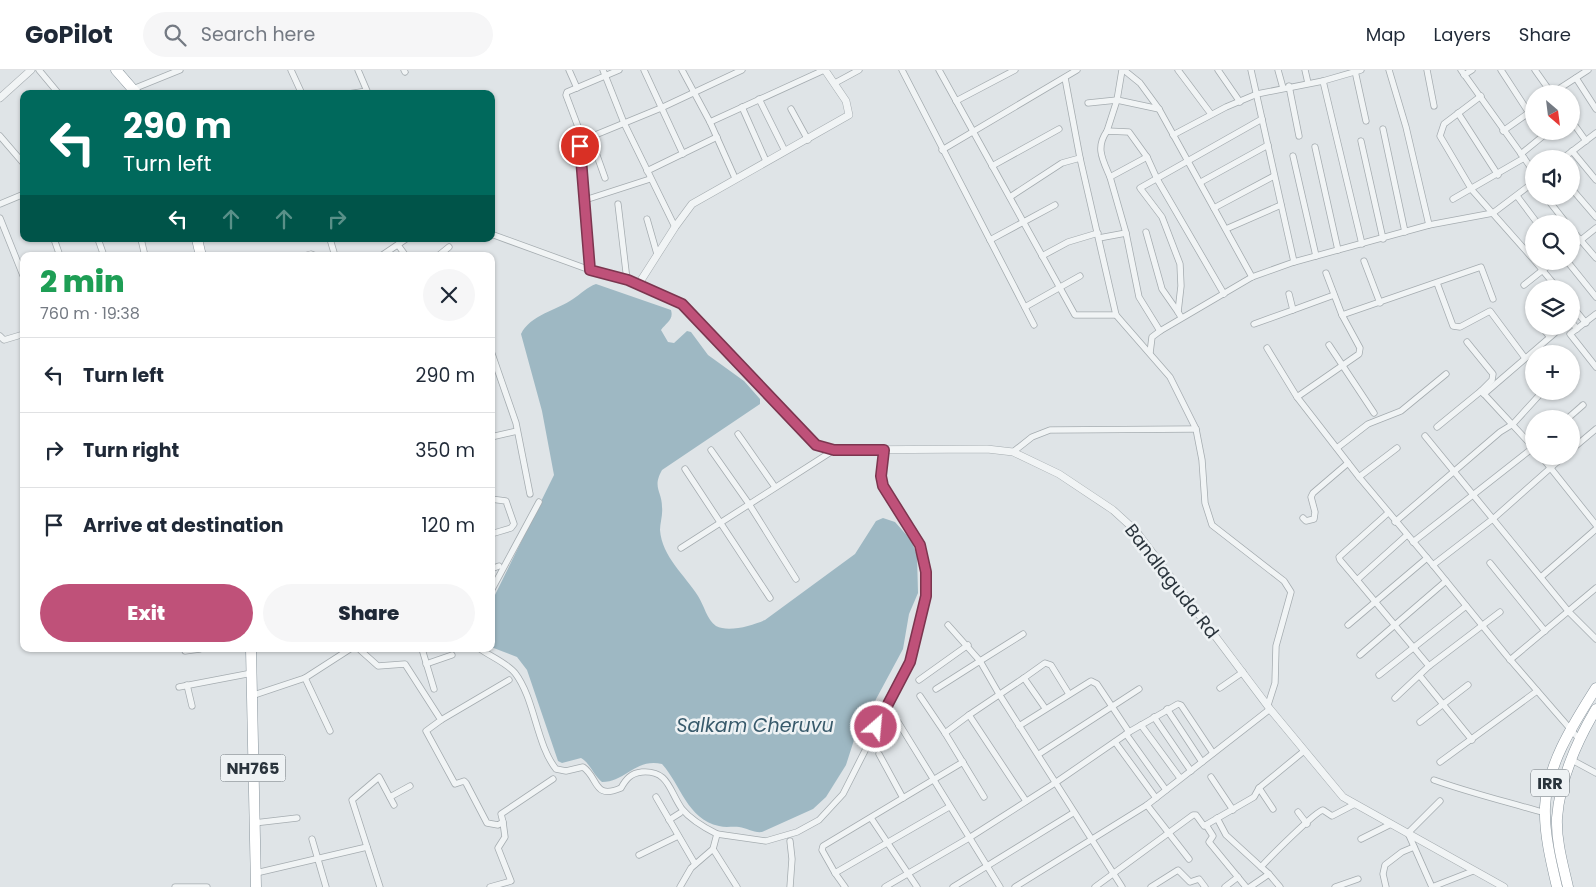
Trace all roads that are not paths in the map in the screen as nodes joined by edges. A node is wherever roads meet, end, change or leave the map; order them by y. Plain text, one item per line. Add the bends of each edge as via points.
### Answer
1 (31, 70) edge
2 (39, 70) edge
3 (116, 70) edge
4 (291, 70) edge
5 (358, 70) edge
6 (569, 70) edge
7 (619, 70) edge
8 (644, 70) edge
9 (682, 70) edge
10 (742, 70) edge
11 (825, 70) edge
12 (859, 70) edge
13 (902, 70) edge
14 (940, 70) edge
15 (1015, 70) edge
16 (1077, 70) edge
17 (1123, 70) edge
18 (1178, 70) edge
19 (1218, 70) edge
20 (1252, 70) edge
21 (1278, 70) edge
22 (1305, 70) edge
23 (1390, 70) edge
24 (1427, 70) edge
25 (1472, 70) edge
26 (1501, 70) edge
27 (1536, 70) edge
28 (1588, 70) edge
29 (176, 71) edge
30 (1358, 71) edge
31 (604, 73) edge
32 (1335, 73) edge
33 (1463, 73) edge
34 (1065, 78) junction
35 (1576, 78) junction
36 (1323, 81) junction
37 (835, 83) junction
38 (1308, 83) junction
39 (1546, 85) edge
40 (1566, 85) edge
41 (1286, 87) junction
42 (577, 88) junction
43 (56, 90) edge
44 (134, 90) edge
45 (137, 90) edge
46 (300, 90) edge
47 (367, 90) edge
48 (692, 91) junction
49 (1258, 94) junction
50 (1481, 96) junction
51 (0, 98) edge
52 (759, 99) junction
53 (1117, 100) junction
54 (956, 101) junction
55 (1240, 102) junction
56 (1525, 102) edge
57 (1088, 103) dead end
58 (1434, 106) dead end
59 (742, 107) junction
60 (661, 108) junction
61 (791, 109) dead end
62 (1159, 109) junction
63 (1596, 109) edge
64 (1458, 113) junction
65 (1211, 114) junction
66 (1525, 116) edge
67 (1262, 119) junction
68 (1366, 121) dead end
69 (624, 122) junction
70 (710, 122) junction
71 (1059, 129) dead end
72 (1383, 129) dead end
73 (1106, 131) junction
74 (1503, 131) junction
75 (973, 132) junction
76 (1580, 133) edge
77 (1173, 135) junction
78 (0, 136) edge
79 (590, 136) junction
80 (1300, 136) dead end
81 (1595, 136) edge
82 (717, 137) junction
83 (583, 140) junction
84 (808, 140) junction
85 (1539, 140) edge
86 (1361, 141) dead end
87 (1586, 141) junction
88 (1268, 145) junction
89 (1315, 148) dead end
90 (942, 150) junction
91 (1573, 150) edge
92 (785, 152) junction
93 (683, 154) junction
94 (1293, 156) dead end
95 (1522, 156) junction
96 (1147, 157) junction
97 (1080, 158) junction
98 (20, 159) edge
99 (1525, 160) edge
100 (766, 161) junction
101 (1189, 161) junction
102 (1580, 161) edge
103 (992, 166) junction
104 (647, 171) junction
105 (1498, 174) junction
106 (1274, 176) junction
107 (1110, 177) junction
108 (606, 178) dead end
109 (735, 178) junction
110 (650, 179) junction
111 (1157, 179) junction
112 (1596, 180) edge
113 (1201, 182) junction
114 (1525, 189) edge
115 (1472, 190) junction
116 (20, 196) edge
117 (1517, 196) junction
118 (1010, 197) junction
119 (1580, 198) edge
120 (1453, 199) dead end
121 (585, 200) junction
122 (0, 204) edge
123 (618, 204) dead end
124 (1055, 205) dead end
125 (1281, 205) junction
126 (1552, 205) edge
127 (1214, 208) junction
128 (1492, 213) junction
129 (1531, 215) edge
130 (1560, 215) edge
131 (1596, 216) edge
132 (0, 218) edge
133 (648, 219) dead end
134 (1023, 223) junction
135 (1429, 225) junction
136 (675, 227) junction
137 (1596, 228) edge
138 (1226, 229) junction
139 (1146, 232) dead end
140 (1405, 232) junction
141 (1126, 233) junction
142 (495, 235) edge
143 (1099, 235) junction
144 (1383, 239) junction
145 (990, 240) junction
146 (1580, 240) joint
147 (402, 242) edge
148 (1362, 244) junction
149 (449, 247) dead end
150 (1338, 250) junction
151 (1525, 250) edge
152 (387, 252) edge
153 (443, 252) edge
154 (657, 254) junction
155 (1042, 256) junction
156 (1316, 256) junction
157 (1596, 258) edge
158 (1364, 261) dead end
159 (1294, 262) junction
160 (20, 268) edge
161 (590, 270) junction
162 (1543, 270) joint
163 (1574, 270) edge
164 (1326, 273) dead end
165 (1080, 276) dead end
166 (1252, 276) junction
167 (628, 280) junction
168 (1551, 280) edge
169 (1437, 283) junction
170 (638, 284) junction
171 (1524, 285) dead end
172 (1059, 287) junction
173 (1224, 294) junction
174 (1288, 294) dead end
175 (1334, 295) junction
176 (1596, 297) edge
177 (1493, 299) dead end
178 (1380, 303) junction
179 (1025, 306) junction
180 (1293, 310) junction
181 (1116, 315) junction
182 (1179, 315) junction
183 (1342, 315) junction
184 (1580, 316) edge
185 (1595, 316) edge
186 (1586, 323) junction
187 (1254, 324) dead end
188 (1034, 325) dead end
189 (1580, 327) edge
190 (1160, 331) junction
191 (20, 335) edge
192 (1571, 335) edge
193 (0, 336) edge
194 (1549, 336) edge
195 (1466, 342) dead end
196 (1328, 345) dead end
197 (1539, 345) edge
198 (1267, 348) dead end
199 (1150, 353) junction
200 (1525, 358) joint
201 (495, 362) edge
202 (1342, 366) junction
203 (1596, 367) edge
204 (1446, 374) dead end
205 (1482, 392) junction
206 (1297, 396) junction
207 (1535, 400) edge
208 (1583, 405) dead end
209 (1577, 410) edge
210 (1374, 413) dead end
211 (1513, 424) junction
212 (1437, 427) dead end
213 (1196, 429) junction
214 (1596, 429) edge
215 (517, 431) junction
216 (738, 434) dead end
217 (495, 436) edge
218 (1425, 436) dead end
219 (1525, 437) edge
220 (1580, 442) edge
221 (1337, 448) junction
222 (1397, 448) dead end
223 (711, 450) dead end
224 (834, 450) junction
225 (884, 450) junction
226 (1012, 452) junction
227 (1525, 454) edge
228 (1348, 463) junction
229 (1553, 465) edge
230 (1551, 467) junction
231 (685, 469) dead end
232 (1454, 471) junction
233 (1359, 477) junction
234 (775, 488) junction
235 (530, 494) dead end
236 (1474, 494) junction
237 (495, 500) edge
238 (539, 502) dead end
239 (749, 504) junction
240 (1388, 513) junction
241 (1303, 518) dead end
242 (1494, 518) junction
243 (1395, 522) junction
244 (719, 523) junction
245 (1596, 525) edge
246 (1596, 529) edge
247 (495, 533) edge
248 (1406, 535) junction
249 (1413, 542) junction
250 (681, 548) dead end
251 (1427, 558) junction
252 (1490, 563) dead end
253 (1433, 565) junction
254 (499, 566) dead end
255 (495, 568) edge
256 (1541, 577) junction
257 (796, 579) dead end
258 (1357, 580) junction
259 (1446, 581) junction
260 (495, 584) edge
261 (1596, 588) edge
262 (770, 598) dead end
263 (1376, 601) junction
264 (1466, 606) junction
265 (1500, 612) dead end
266 (1569, 612) junction
267 (1396, 624) junction
268 (948, 625) dead end
269 (1348, 625) dead end
270 (1482, 626) junction
271 (1545, 631) junction
272 (1023, 634) dead end
273 (1596, 638) edge
274 (968, 645) junction
275 (1414, 647) junction
276 (251, 652) edge
277 (345, 652) edge
278 (362, 652) edge
279 (423, 652) edge
280 (484, 652) edge
281 (452, 655) dead end
282 (1360, 655) dead end
283 (1510, 660) junction
284 (980, 661) junction
285 (426, 664) junction
286 (1430, 666) junction
287 (1243, 672) junction
288 (252, 673) junction
289 (1379, 675) dead end
290 (1420, 676) junction
291 (304, 678) junction
292 (1024, 678) junction
293 (509, 680) dead end
294 (919, 680) dead end
295 (1468, 685) dead end
296 (187, 686) junction
297 (179, 687) dead end
298 (1220, 688) dead end
299 (1596, 688) edge
300 (434, 689) dead end
301 (936, 689) dead end
302 (1139, 689) dead end
303 (1537, 691) junction
304 (999, 694) junction
305 (1069, 694) junction
306 (251, 696) junction
307 (920, 696) dead end
308 (1395, 698) dead end
309 (1442, 705) junction
310 (192, 706) dead end
311 (1111, 706) junction
312 (1269, 707) junction
313 (1045, 708) junction
314 (1596, 708) edge
315 (1167, 709) junction
316 (969, 715) junction
317 (1154, 718) junction
318 (441, 720) junction
319 (898, 722) dead end
320 (1420, 722) dead end
321 (1141, 725) junction
322 (1019, 726) junction
323 (1571, 729) junction
324 (330, 731) dead end
325 (945, 732) junction
326 (1128, 733) junction
327 (1579, 739) junction
328 (1472, 740) junction
329 (1115, 742) junction
330 (1304, 751) junction
331 (1213, 753) junction
332 (879, 754) dead end
333 (1039, 754) junction
334 (1572, 760) junction
335 (963, 762) junction
336 (1202, 762) junction
337 (1440, 762) dead end
338 (1191, 770) junction
339 (1596, 773) edge
340 (1210, 777) dead end
341 (1180, 778) junction
342 (934, 779) junction
343 (553, 780) dead end
344 (1434, 780) dead end
345 (1056, 783) junction
346 (410, 786) dead end
347 (1259, 788) junction
348 (1166, 790) junction
349 (390, 797) junction
350 (656, 797) dead end
351 (984, 797) dead end
352 (903, 798) junction
353 (1156, 798) junction
354 (1026, 801) junction
355 (1440, 801) dead end
356 (1355, 804) junction
357 (394, 805) dead end
358 (1147, 805) junction
359 (949, 807) junction
360 (1273, 809) dead end
361 (1233, 810) junction
362 (1298, 812) dead end
363 (680, 813) dead end
364 (1074, 813) junction
365 (1545, 813) junction
366 (297, 818) dead end
367 (871, 818) junction
368 (1217, 818) junction
369 (669, 820) junction
370 (503, 822) junction
371 (254, 823) junction
372 (1307, 824) junction
373 (1391, 824) junction
374 (1206, 825) junction
375 (1408, 832) junction
376 (717, 834) junction
377 (1170, 834) junction
378 (678, 836) junction
379 (969, 838) junction
380 (312, 839) dead end
381 (1361, 839) dead end
382 (1091, 840) junction
383 (790, 841) dead end
384 (888, 843) junction
385 (368, 847) junction
386 (1414, 847) junction
387 (713, 849) junction
388 (639, 855) dead end
389 (318, 859) junction
390 (1189, 859) dead end
391 (695, 864) junction
392 (987, 865) junction
393 (1261, 867) junction
394 (1474, 871) junction
395 (256, 873) junction
396 (835, 873) junction
397 (907, 873) junction
398 (1115, 874) junction
399 (1269, 874) junction
400 (1238, 878) junction
401 (1358, 879) dead end
402 (1098, 886) edge
403 (175, 887) edge
404 (207, 887) edge
405 (256, 887) edge
406 (326, 887) edge
407 (380, 887) edge
408 (493, 887) edge
409 (680, 887) edge
410 (737, 887) edge
411 (790, 887) edge
412 (845, 887) edge
413 (885, 887) edge
414 (917, 887) edge
415 (953, 887) edge
416 (1000, 887) edge
417 (1015, 887) edge
418 (1122, 887) edge
419 (1151, 887) edge
420 (1205, 887) edge
421 (1225, 887) edge
422 (1246, 887) edge
423 (1250, 887) edge
424 (1280, 887) edge
425 (1336, 887) edge
426 (1386, 887) edge
427 (1432, 887) edge
428 (1504, 887) edge
429 (1557, 887) edge
430 (1568, 887) edge

1 - 51 street
2 - 43 street
3 - 44 highway
4 - 46 street
5 - 47 street
6 - 42 street
7 - 31 street
8 - 60 street
9 - 48 street
10 - 48 street
11 - 37 street
11 - 52 street
12 - 37 street
13 - 90 street
14 - 54 street
15 - 54 street
16 - 34 street
17 - 53 street
17 - 62 street via 1144,87
18 - 65 street
19 - 55 street
20 - 49 street
21 - 41 street
22 - 38 street
23 - 135 street
24 - 58 street
25 - 33 street
26 - 56 street
27 - 39 street
28 - 35 street
29 - 45 street
30 - 32 street
30 - 68 street
31 - 42 street
31 - 69 street
32 - 36 street
33 - 50 street
34 - 75 street
34 - 97 street
35 - 40 street
35 - 63 street
36 - 38 street
36 - 148 street
37 - 84 street via 849,114
38 - 41 street
41 - 49 street
41 - 80 street
42 - 83 street via 566,96
48 - 60 street
48 - 70 street
49 - 55 street
49 - 67 street
50 - 64 street
50 - 74 street
52 - 59 street
52 - 92 street
53 - 57 street
53 - 62 street
53 - 73 street
54 - 75 street
55 - 65 street
59 - 70 street
59 - 100 street
60 - 69 street
60 - 93 street
61 - 84 street
62 - 77 street
64 - 105 street
64 - 115 street via 1444,124 1440,136
65 - 77 street
66 - 74 street
67 - 88 street
67 - 101 street
69 - 79 street
69 - 104 street
70 - 82 street
71 - 103 street
72 - 140 street
73 - 96 street via 1132,134
73 - 107 street via 1100,155
74 - 95 street
75 - 90 street
75 - 103 street
76 - 87 street
77 - 101 street
78 - 98 street
79 - 83 street
79 - 108 street
81 - 87 street
82 - 93 street
82 - 109 street
83 - 121 street via 580,146
84 - 92 street
85 - 95 street
86 - 144 street
87 - 91 street
88 - 106 street
88 - 113 street
89 - 150 street
90 - 145 street
92 - 100 street
93 - 104 street
94 - 156 street
95 - 99 street
95 - 105 street
96 - 107 street
96 - 111 street
97 - 118 street via 1062,163
97 - 143 street
100 - 109 street
101 - 111 street
101 - 113 street
102 - 112 street
103 - 118 street
104 - 110 street
105 - 115 street
106 - 125 street
106 - 127 street
107 - 141 street
109 - 136 street via 692,204
110 - 121 street
110 - 136 street
111 - 173 street
111 - 182 street via 1140,188 1162,217 1180,264
113 - 127 street
114 - 117 street
115 - 120 street
115 - 128 street
116 - 122 street
117 - 128 street
117 - 129 street
118 - 134 street
119 - 131 street
121 - 161 street
123 - 167 street
124 - 134 street
125 - 138 street
125 - 159 street
126 - 130 street
127 - 138 street
128 - 135 street
128 - 151 street
132 - 160 street
133 - 154 street
134 - 145 street
134 - 155 street
135 - 140 street
136 - 154 street
137 - 146 street
138 - 166 street
139 - 182 street via 1162,289
140 - 144 street
141 - 143 street
141 - 190 street via 1139,297
142 - 161 street
143 - 155 street via 1068,242
143 - 181 street
144 - 148 street
145 - 179 street
146 - 157 street
147 - 152 street
148 - 150 street
149 - 153 street
150 - 156 street
154 - 170 street
155 - 172 street
156 - 159 street
158 - 178 street
159 - 166 street
161 - 167 street
162 - 168 street
162 - 171 street
163 - 176 street
164 - 175 street
165 - 172 street
166 - 173 street
167 - 170 street
169 - 177 street via 1481,267
169 - 178 street
169 - 200 street via 1454,326 1460,327 1490,311
170 - 224 street via 682,304 808,438 816,445
172 - 179 street
172 - 181 street via 1075,315
173 - 182 street
174 - 180 street
175 - 180 street
175 - 183 street
178 - 183 street
179 - 188 street
180 - 187 street
181 - 199 street
182 - 190 street
183 - 202 street via 1360,348 1359,354
184 - 186 street
185 - 186 street
186 - 189 street
190 - 199 street via 1152,337
191 - 193 street via 4,340
192 - 203 street
194 - 197 street
195 - 205 street via 1492,374 1492,380
196 - 202 street
198 - 206 street
199 - 213 street via 1170,377
200 - 205 street
201 - 215 street
202 - 206 street
202 - 210 street
204 - 221 street via 1401,411 1368,424
205 - 211 street
205 - 212 street
206 - 221 street
207 - 211 street
208 - 209 street
211 - 219 street
211 - 232 street
213 - 226 street via 1050,430 1032,437
213 - 312 street via 1202,460 1204,503 1212,525 1284,581 1291,592 1276,646 1275,683
214 - 220 street
215 - 217 street
215 - 235 street
216 - 234 street
218 - 232 street
221 - 228 street
222 - 233 street
223 - 239 street
224 - 225 street, Bandlaguda Rd
224 - 234 street
225 - 226 street, Bandlaguda Rd via 987,449
225 - 376 street via 883,486 920,545 926,572 924,603 910,662 843,794 819,820 797,832 766,842
226 - 287 street, Bandlaguda Rd via 1059,474 1113,510 1136,531
227 - 236 street
228 - 233 street
228 - 241 street via 1313,493 1314,519 1306,521
229 - 230 street
230 - 242 street
230 - 245 street
231 - 244 street
232 - 236 street
232 - 243 street
233 - 240 street
234 - 239 street
236 - 242 street
236 - 249 street
237 - 247 street via 506,501 514,524
238 - 260 street
239 - 244 street
239 - 257 street
240 - 243 street
240 - 258 street via 1339,557
242 - 253 street
242 - 256 street
243 - 248 street
244 - 250 street
244 - 262 street
246 - 256 street
248 - 249 street
248 - 258 street
249 - 251 street
251 - 253 street
251 - 263 street
252 - 271 street
253 - 259 street
254 - 255 street
256 - 266 street
258 - 263 street
259 - 264 street
259 - 267 street
261 - 266 street
263 - 267 street
263 - 269 street
264 - 270 street
264 - 275 street
265 - 270 street
266 - 271 street
266 - 273 street
267 - 275 street
267 - 282 street
268 - 274 street
270 - 283 street
270 - 286 street
271 - 283 street
272 - 284 street
274 - 284 street
274 - 294 street
275 - 286 street
275 - 289 street
276 - 288 highway, NH765
277 - 291 street
278 - 318 street via 378,666 405,664
279 - 285 street
280 - 376 street via 514,672 538,726 546,755 556,769 566,771 583,767 604,792 621,788 636,773 656,772 664,778 682,809
281 - 285 street
283 - 303 street
284 - 301 street
284 - 304 street
285 - 300 street
286 - 290 street
287 - 298 street
287 - 312 street, Bandlaguda Rd
288 - 296 street
288 - 306 highway, NH765
290 - 308 street
290 - 309 street
291 - 306 street
291 - 324 street
292 - 304 street
292 - 305 street via 1045,663 1049,664
292 - 313 street
293 - 318 street
295 - 309 street
296 - 297 street
296 - 310 street
299 - 323 highway, IRR
302 - 311 street
303 - 323 street
303 - 328 street
304 - 316 street
304 - 322 street
305 - 311 street via 1091,681 1097,684
305 - 313 street
306 - 371 highway, NH765
307 - 325 street
309 - 320 street
309 - 328 street
311 - 326 street
311 - 333 street
312 - 330 street, Bandlaguda Rd
312 - 331 street
313 - 322 street
314 - 327 highway, IRR
315 - 317 street
315 - 331 street via 1181,705
315 - 336 street
316 - 325 street
316 - 354 street
317 - 321 street
317 - 338 street
318 - 370 street via 426,731 455,784 466,783 487,823
319 - 342 street
321 - 326 street
321 - 341 street
322 - 333 street
323 - 327 street
323 - 365 highway, IRR via 1554,768
325 - 335 street
326 - 329 street
326 - 348 street
327 - 334 highway, IRR
328 - 337 street
329 - 345 street
329 - 353 street
330 - 347 street
330 - 356 street, Bandlaguda Rd via 1343,797
331 - 336 street
332 - 352 street
333 - 345 street
334 - 339 street
334 - 430 highway, IRR via 1557,817
335 - 342 street
335 - 351 street
336 - 338 street
338 - 341 street
340 - 361 street
341 - 348 street
342 - 352 street
342 - 359 street
343 - 370 street via 502,814
344 - 365 street
345 - 354 street
345 - 364 street
346 - 349 street
347 - 360 street
347 - 361 street via 1254,798
348 - 353 street
349 - 357 street
349 - 385 street via 378,776 352,799
350 - 369 street
352 - 367 street
353 - 358 street
354 - 379 street
355 - 375 street
356 - 372 street via 1332,816 1319,810
356 - 373 street, Bandlaguda Rd
358 - 377 street
358 - 382 street
359 - 379 street
359 - 384 street
361 - 368 street
362 - 372 street
363 - 369 street
364 - 382 street
364 - 392 street
365 - 429 highway, IRR
366 - 371 street
367 - 384 street
367 - 396 street via 822,847
368 - 374 street
368 - 393 street via 1226,835
369 - 378 street
370 - 408 street via 505,837 498,848 511,881
371 - 395 highway, NH765
372 - 393 street
373 - 375 street, Bandlaguda Rd
373 - 381 street
374 - 377 street via 1202,826 1194,814
374 - 400 street via 1213,836 1209,842
375 - 386 street
375 - 394 street, Bandlaguda Rd
376 - 387 street
377 - 390 street
377 - 398 street
378 - 388 street
378 - 391 street
379 - 392 street
379 - 397 street
380 - 389 street
382 - 398 street
382 - 417 street
383 - 411 street
384 - 396 street
384 - 397 street
385 - 389 street
385 - 407 street
386 - 426 street via 1385,865
386 - 427 street
387 - 391 street
387 - 410 street
389 - 395 street
389 - 406 street
391 - 409 street
392 - 415 street
392 - 416 street
393 - 399 street
394 - 427 street
394 - 428 street, Bandlaguda Rd
395 - 405 highway, NH765
396 - 412 street
397 - 413 street
397 - 414 street
398 - 402 street
398 - 418 street
399 - 423 street
399 - 424 street
400 - 421 street
400 - 422 street
401 - 425 street
403 - 404 street
419 - 420 street via 1178,870 1190,882 1199,879

